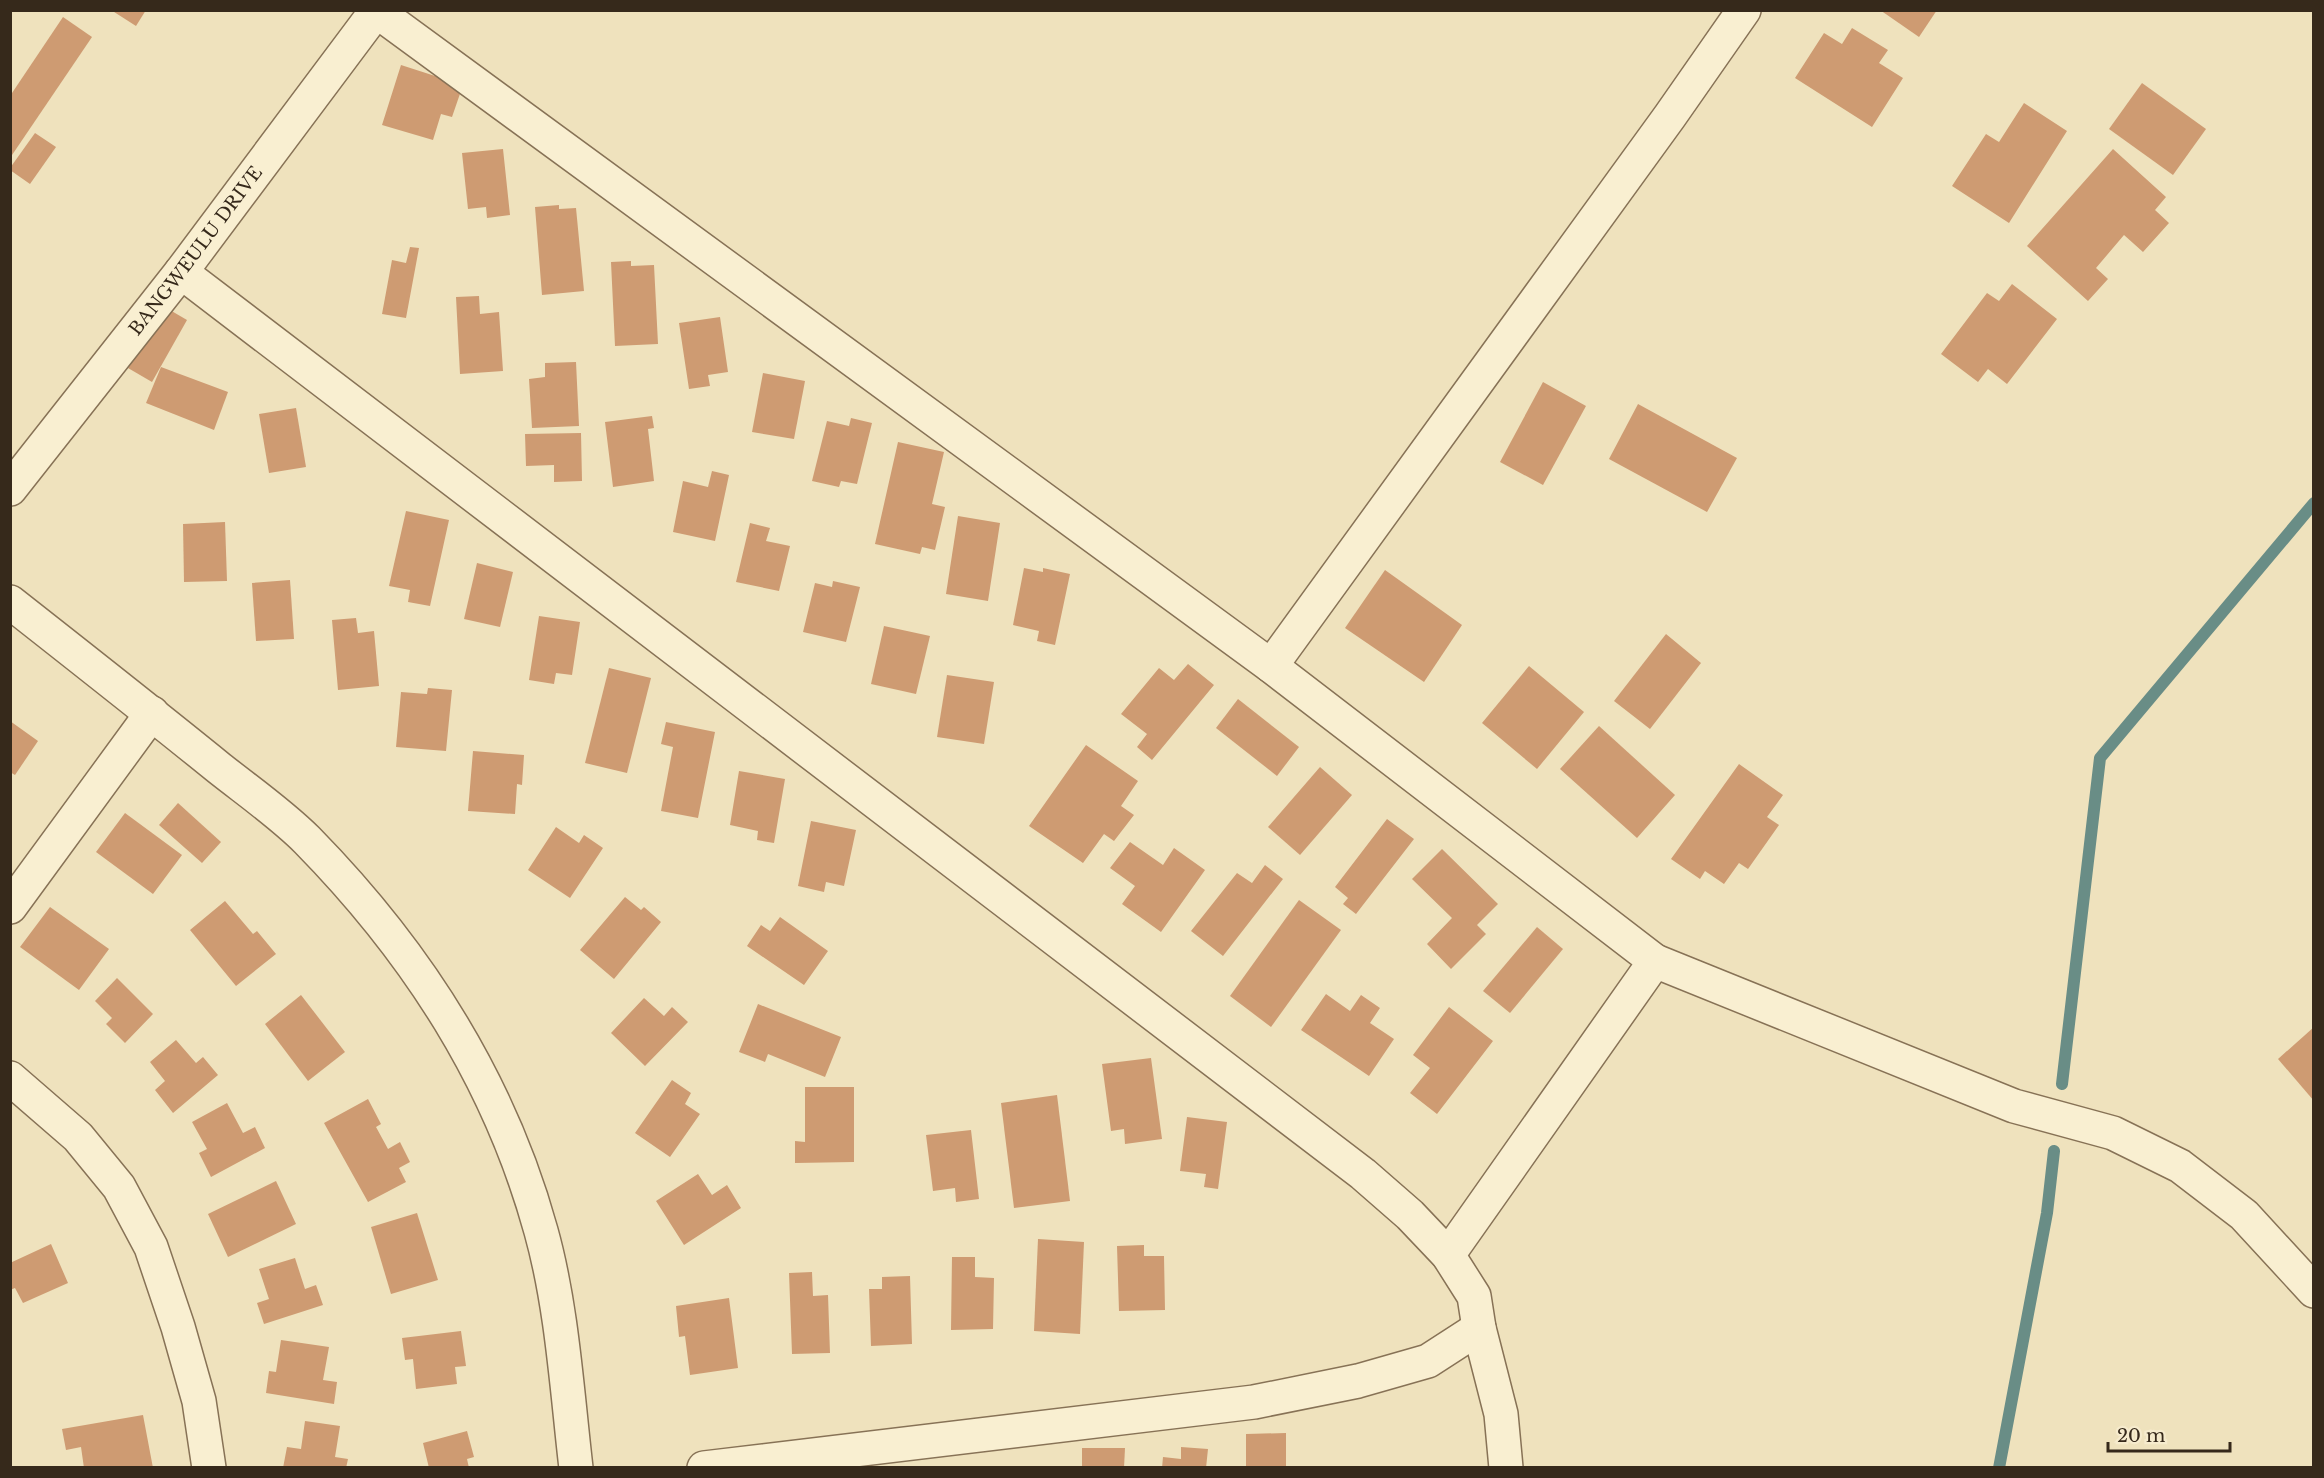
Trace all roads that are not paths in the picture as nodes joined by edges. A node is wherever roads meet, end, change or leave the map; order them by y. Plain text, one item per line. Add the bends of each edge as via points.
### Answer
1 (1744, 10) edge
2 (376, 11) edge
3 (181, 272) junction
4 (10, 489) edge
5 (10, 602) edge
6 (1271, 666) junction
7 (152, 713) junction
8 (10, 907) edge
9 (1655, 961) junction
10 (10, 1078) edge
11 (1448, 1255) junction
12 (2313, 1291) edge
13 (1479, 1328) junction
14 (209, 1467) edge
15 (576, 1467) edge
16 (704, 1467) edge
17 (1506, 1467) edge

1 - 6 street
2 - 3 street, BANGWEULU DRIVE
2 - 6 street
3 - 4 street, BANGWEULU DRIVE
3 - 11 street via 1363,1174
5 - 7 street
6 - 9 street
7 - 8 street
7 - 15 street via 305,838 329,863 375,914 430,987 476,1063 511,1140 542,1233 560,1327
9 - 11 street
9 - 12 street via 2014,1106 2113,1133 2180,1166 2244,1215
10 - 14 street via 85,1145 119,1186 151,1247 199,1401
11 - 13 street via 1474,1296
13 - 16 street via 1428,1361 1358,1381 1254,1402
13 - 17 street via 1501,1414

